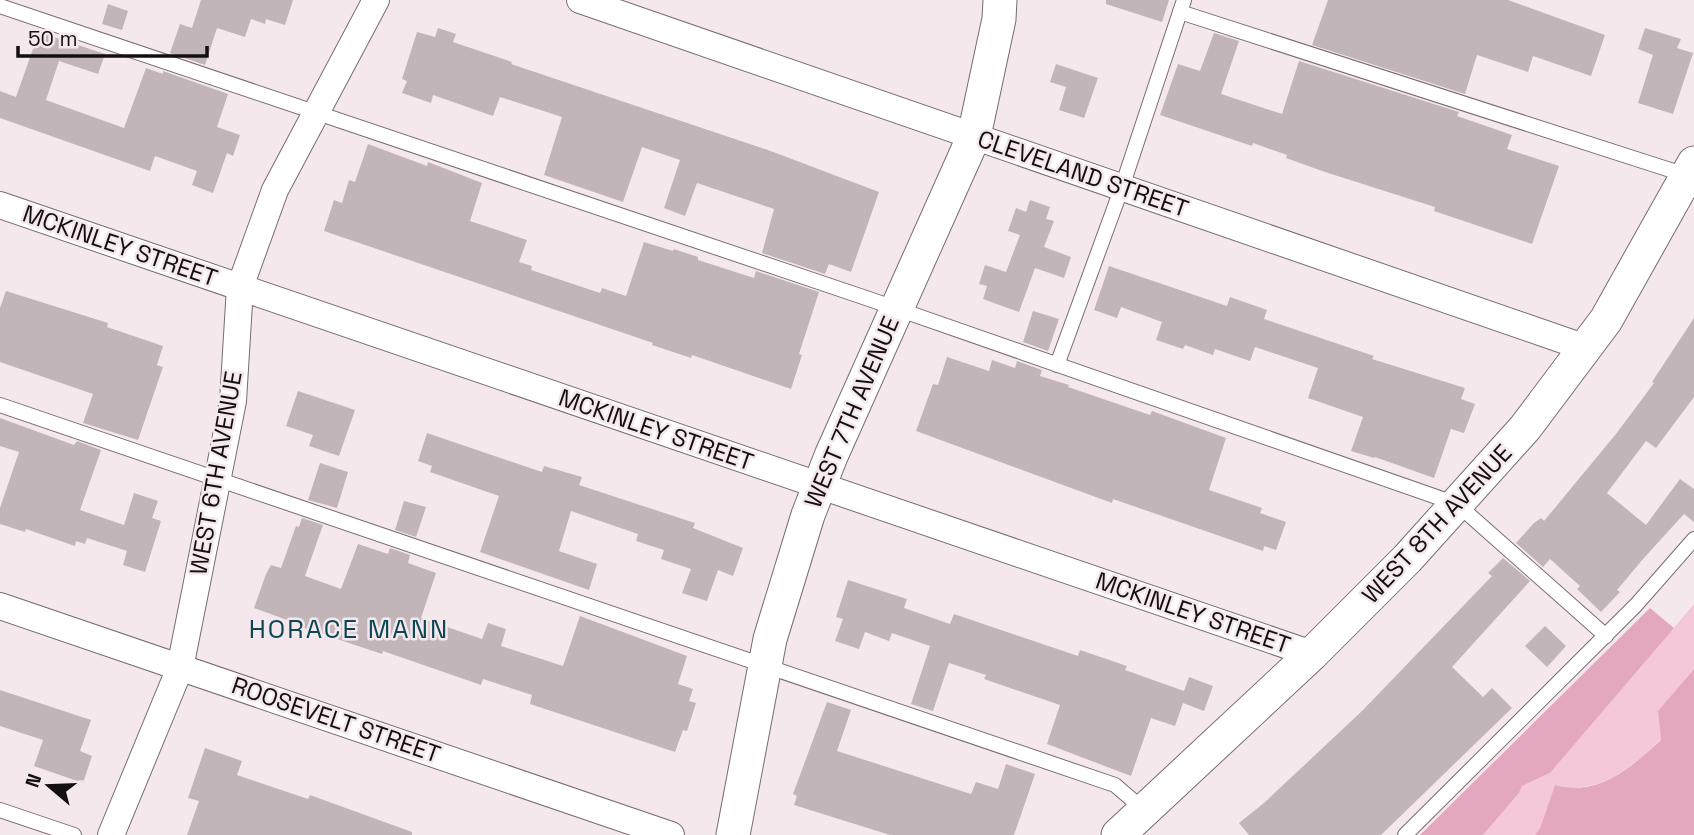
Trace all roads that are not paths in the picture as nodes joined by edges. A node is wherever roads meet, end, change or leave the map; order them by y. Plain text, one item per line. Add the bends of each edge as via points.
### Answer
1 (376, 0) edge
2 (580, 0) edge
3 (1000, 0) edge
4 (0, 6) edge
5 (1182, 6) edge
6 (316, 112) junction
7 (974, 136) junction
8 (1692, 172) edge
9 (1122, 187) junction
10 (0, 205) edge
11 (240, 287) junction
12 (896, 309) junction
13 (1586, 348) junction
14 (1058, 365) junction
15 (0, 405) edge
16 (217, 479) junction
17 (819, 485) junction
18 (1457, 504) junction
19 (1694, 539) edge
20 (0, 606) edge
21 (1606, 636) junction
22 (1312, 654) junction
23 (764, 666) junction
24 (180, 667) junction
25 (0, 810) edge
26 (1145, 811) junction
27 (74, 835) edge
28 (111, 835) edge
29 (671, 835) edge
30 (733, 835) edge
31 (1118, 835) edge
32 (1405, 835) edge

1 - 6 street, WEST 6TH AVENUE
2 - 7 street, CLEVELAND STREET
3 - 7 street, WEST 7TH AVENUE
4 - 6 lane
5 - 8 lane
5 - 9 lane
6 - 11 street, WEST 6TH AVENUE via 275,190
6 - 12 lane
7 - 9 street, CLEVELAND STREET
7 - 12 street, WEST 7TH AVENUE
8 - 13 street, WEST 8TH AVENUE
9 - 13 street, CLEVELAND STREET
9 - 14 lane
10 - 11 street, MCKINLEY STREET
11 - 16 street, WEST 6TH AVENUE via 233,401
11 - 17 street, MCKINLEY STREET
12 - 14 lane
12 - 17 street, WEST 7TH AVENUE
13 - 18 street, WEST 8TH AVENUE via 1525,428
14 - 18 lane
15 - 16 lane
16 - 23 lane
16 - 24 street, WEST 6TH AVENUE
17 - 22 street, MCKINLEY STREET
17 - 23 street, WEST 7TH AVENUE
18 - 21 lane
18 - 22 street, WEST 8TH AVENUE
19 - 21 lane
20 - 24 street, ROOSEVELT STREET
21 - 32 lane
22 - 26 street, WEST 8TH AVENUE
23 - 26 lane via 1115,785
23 - 30 street, WEST 7TH AVENUE
24 - 28 street, WEST 6TH AVENUE
24 - 29 street, ROOSEVELT STREET
25 - 27 lane
26 - 31 street, WEST 8TH AVENUE

